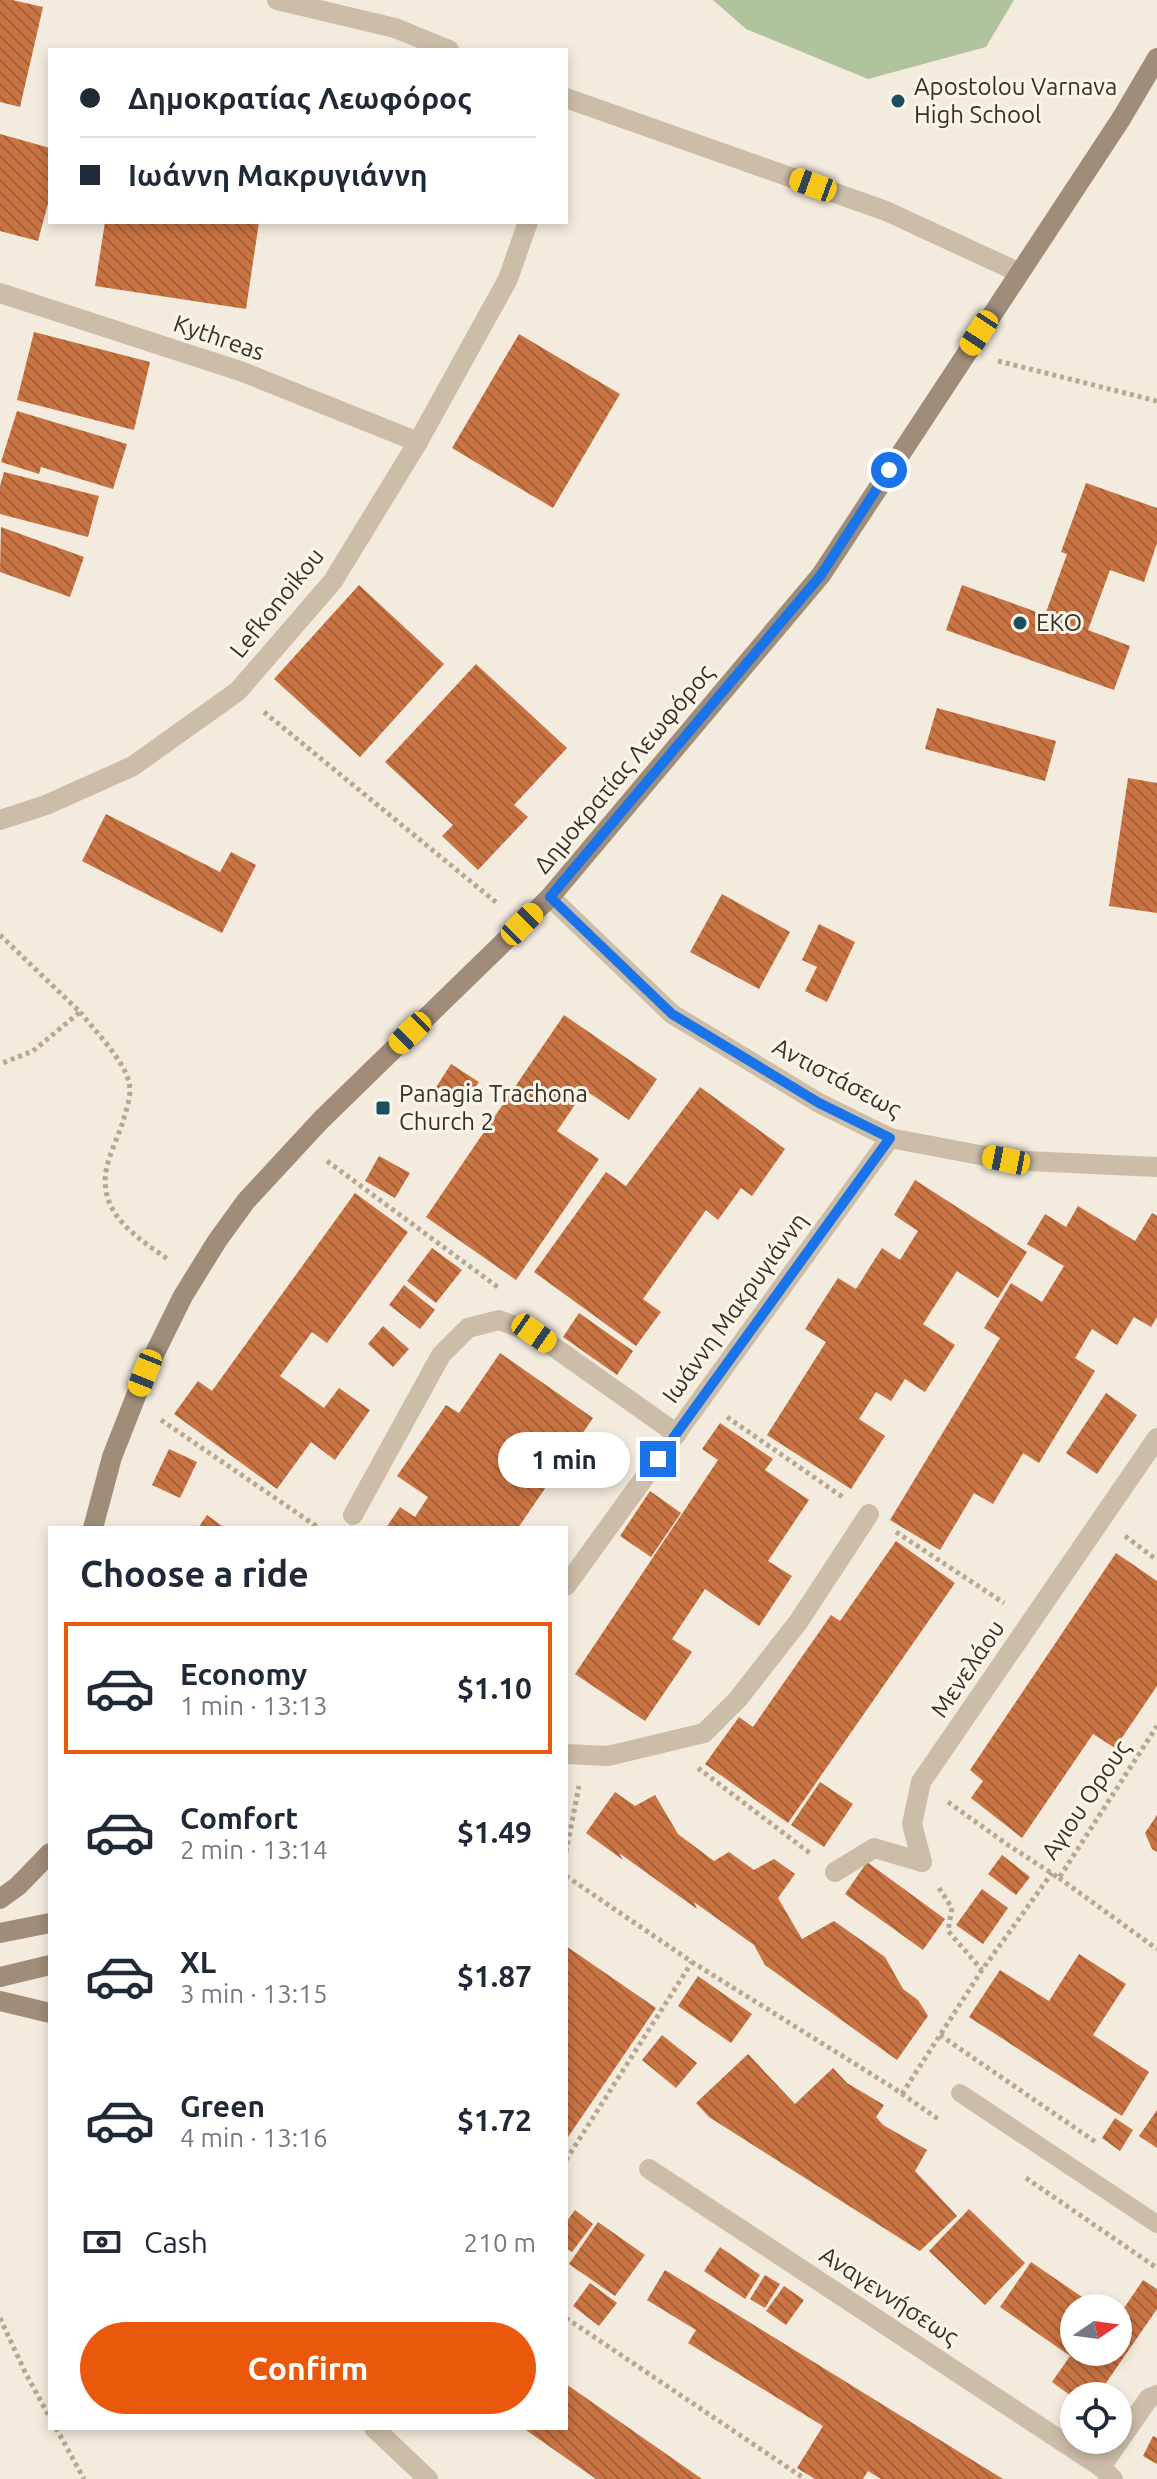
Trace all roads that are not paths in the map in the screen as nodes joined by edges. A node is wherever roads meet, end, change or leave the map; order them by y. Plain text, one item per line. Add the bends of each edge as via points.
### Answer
1 (277, 0) edge
2 (444, 48) edge
3 (1157, 58) edge
4 (568, 105) edge
5 (527, 224) edge
6 (1018, 272) junction
7 (0, 293) edge
8 (418, 442) junction
9 (0, 820) edge
10 (550, 897) junction
11 (890, 1138) junction
12 (1157, 1167) edge
13 (677, 1434) junction
14 (1157, 1438) edge
15 (869, 1514) dead end
16 (353, 1515) dead end
17 (94, 1526) edge
18 (568, 1583) edge
19 (575, 1754) edge
20 (48, 1855) edge
21 (835, 1872) road end
22 (0, 1899) edge
23 (48, 1923) edge
24 (0, 1933) edge
25 (48, 1965) edge
26 (0, 1977) edge
27 (0, 2001) edge
28 (48, 2013) edge
29 (960, 2093) dead end
30 (649, 2169) dead end
31 (1157, 2224) edge
32 (1157, 2395) edge
33 (376, 2430) edge
34 (1107, 2473) edge
35 (428, 2479) edge

1 - 2 street via 395,28
3 - 6 main road, Δημοκρατίας Λεωφόρος
4 - 6 street via 886,211
5 - 8 street, Lefkonoikou via 508,279
6 - 10 main road, Δημοκρατίας Λεωφόρος via 821,575
7 - 8 street, Kythreas via 243,372
8 - 9 street, Lefkonoikou via 333,581 238,691 133,766
10 - 11 street, Αντιστάσεως via 672,1014 819,1103
10 - 17 main road, Δημοκρατίας Λεωφόρος via 246,1201 177,1307 112,1457
11 - 12 street, Αντιστάσεως via 1006,1160
11 - 13 street, Ιωάννη Μακρυγιάννη
13 - 16 street via 534,1333 499,1320 468,1328 441,1355
13 - 18 street, Ιωάννη Μακρυγιάννη
14 - 21 street, Μενελάου via 921,1782 912,1824 922,1862 874,1848
15 - 19 street via 799,1621 704,1733 608,1756
20 - 22 main road
23 - 24 main road
25 - 26 main road
27 - 28 main road
29 - 31 lane
30 - 34 street, Αναγεννήσεως
32 - 34 street, Αναγεννήσεως via 1149,2398
33 - 35 street

